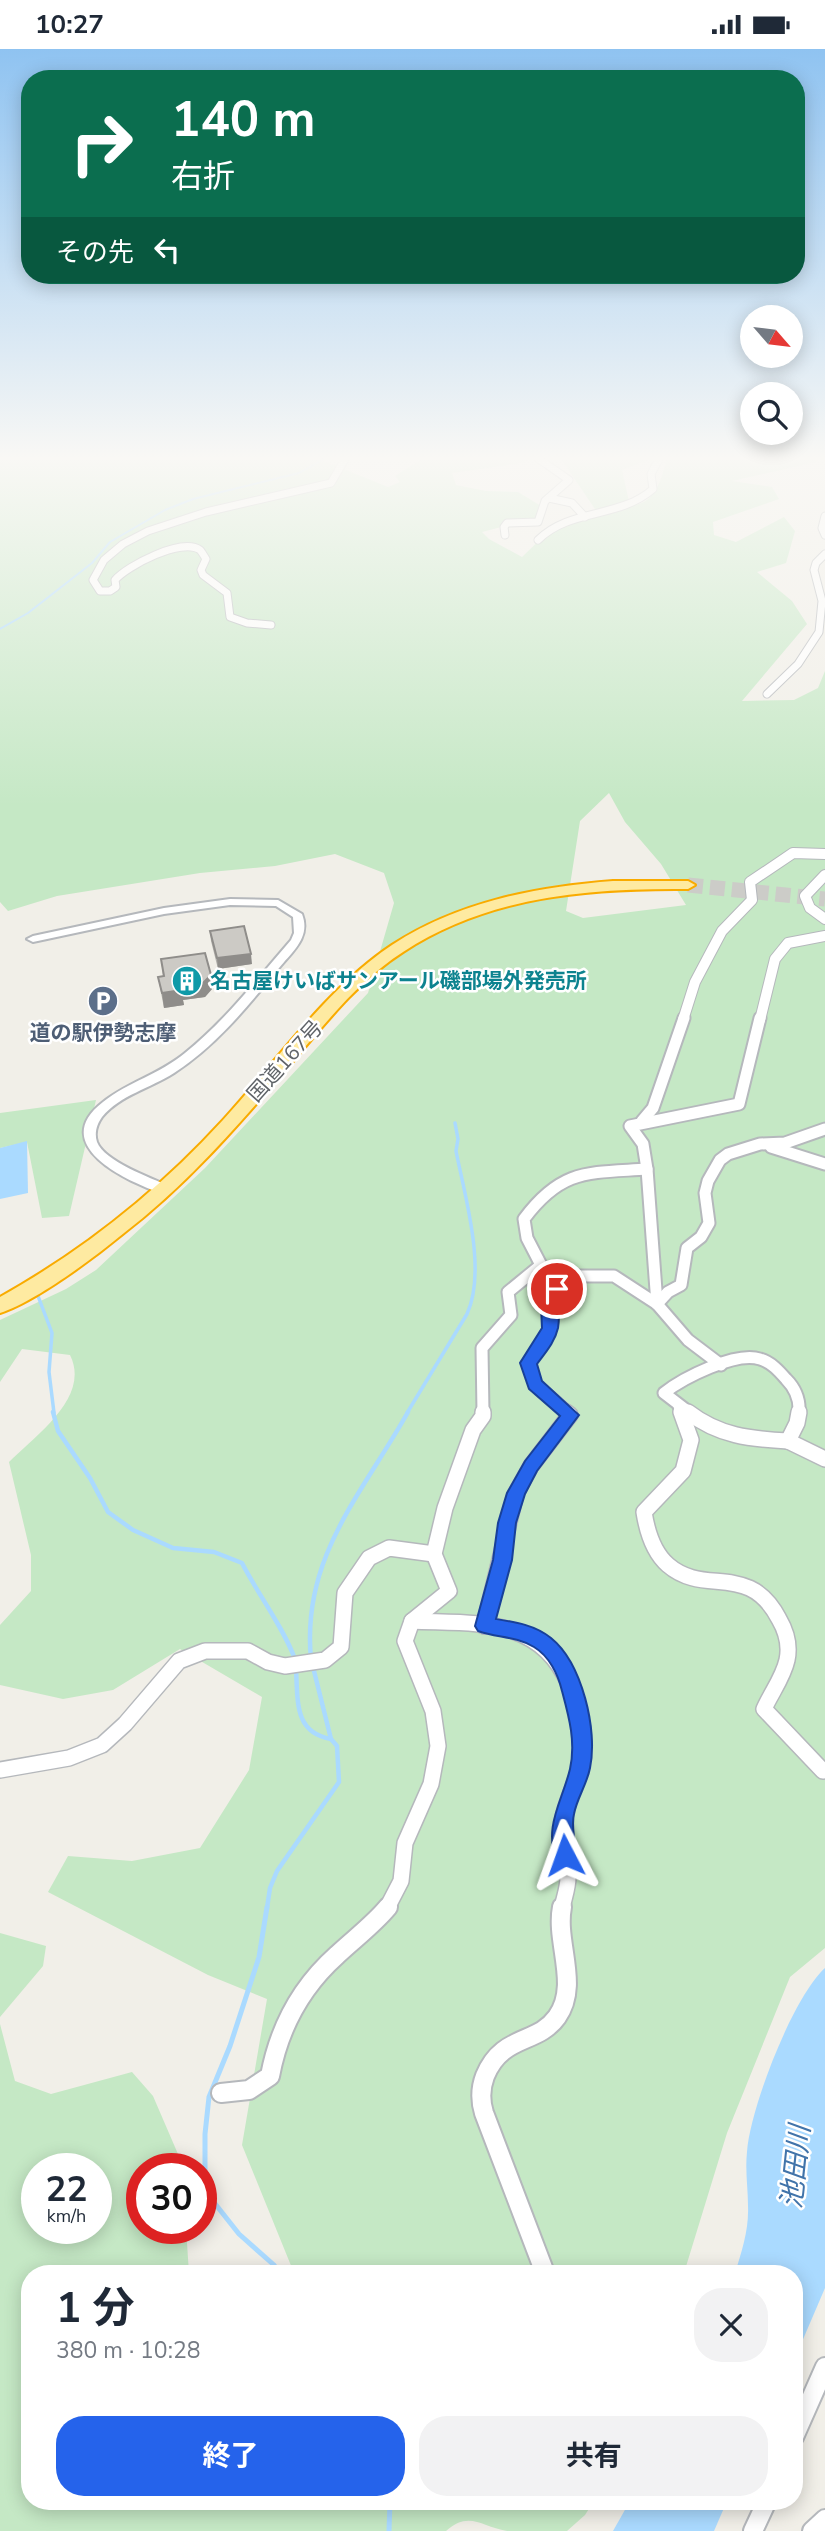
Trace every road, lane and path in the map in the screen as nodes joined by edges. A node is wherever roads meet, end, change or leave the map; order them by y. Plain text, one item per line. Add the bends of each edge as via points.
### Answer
1 (96, 575) edge
2 (120, 575) edge
3 (203, 575) edge
4 (815, 575) edge
5 (271, 625) dead end
6 (767, 694) dead end
7 (825, 854) edge
8 (825, 875) edge
9 (688, 885) tunnel mouth
10 (825, 919) edge
11 (825, 936) edge
12 (33, 939) dead end
13 (642, 1121) junction
14 (825, 1129) edge
15 (760, 1144) junction
16 (825, 1164) edge
17 (647, 1169) junction
18 (164, 1189) junction
19 (657, 1304) junction
20 (0, 1306) edge
21 (721, 1365) junction
22 (679, 1406) junction
23 (788, 1441) junction
24 (825, 1459) edge
25 (434, 1554) junction
26 (412, 1621) junction
27 (484, 1626) junction
28 (0, 1770) edge
29 (822, 1771) dead end
30 (221, 2092) dead end
31 (543, 2265) edge
32 (825, 2367) edge
33 (803, 2417) edge
34 (762, 2510) edge
35 (825, 2519) edge
36 (752, 2531) edge
37 (811, 2531) edge

1 - 2 street via 93,580 100,591 110,591
3 - 5 street via 227,593 230,617
4 - 6 street via 822,601 819,632 798,664
7 - 13 street via 793,853 750,881 752,900 722,931 695,982 665,1078 653,1108
8 - 10 street via 805,896 810,908
9 - 18 highway, 国道167号 via 619,884 551,891 481,909 420,935 349,988 204,1151
11 - 13 street via 788,943 775,959 739,1104
12 - 18 street via 230,902 278,903 298,916 296,941 206,1042 93,1118 89,1140 95,1151
13 - 17 street via 630,1127 643,1144
14 - 15 street via 785,1143
15 - 16 street
15 - 19 street via 720,1160 705,1193 709,1223 687,1248 681,1285
17 - 19 street
17 - 25 street via 571,1175 552,1184 524,1219 527,1238 541,1265 508,1292 511,1315 482,1348 482,1416 453,1485
18 - 20 highway, 国道167号 via 115,1231
19 - 21 street via 688,1340
19 - 27 street via 614,1276 577,1276 557,1289 549,1306 550,1328 529,1363 535,1384 570,1415 516,1493
21 - 22 street via 673,1384 664,1393
21 - 23 street via 758,1358 789,1380 797,1390 800,1417
22 - 23 street via 717,1430 741,1438
22 - 29 street via 691,1440 683,1471 644,1512 644,1523 655,1549 669,1566 694,1577 744,1584 778,1614 788,1635 788,1657 764,1709
23 - 24 street
25 - 26 street via 449,1591
25 - 28 street via 388,1548 369,1558 345,1593 341,1647 325,1660 285,1666 248,1651 205,1651 179,1661 102,1745 69,1758
26 - 27 street
26 - 30 street via 405,1641 431,1701 439,1732 438,1756 432,1783 405,1843 398,1890 384,1913 308,1985 282,2031 270,2076 249,2090
27 - 31 street via 520,1631 557,1657 568,1676 583,1734 580,1769 562,1824 568,1877 560,1923 569,1993 551,2025 505,2048 488,2073 481,2099
32 - 33 street
34 - 36 street
35 - 37 street

